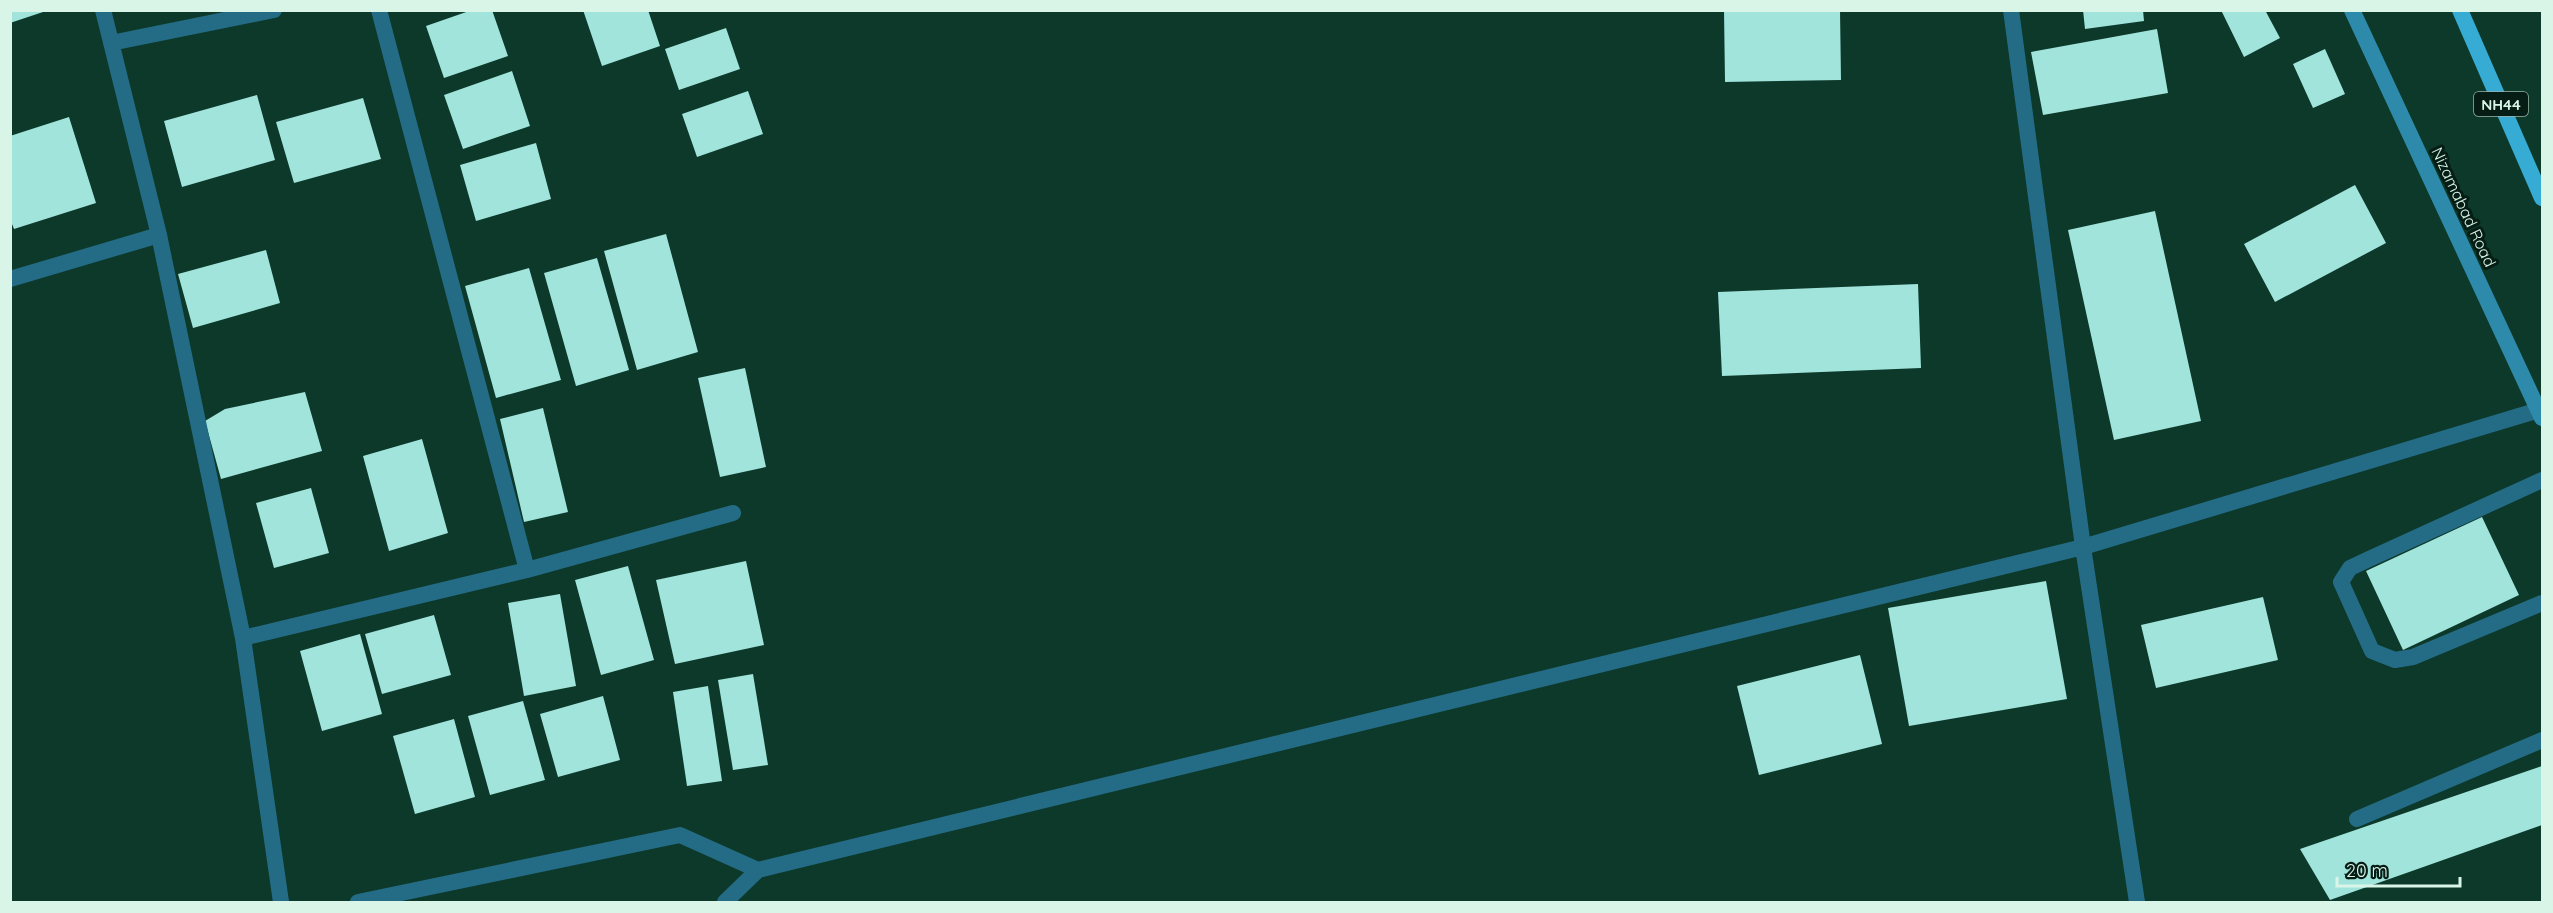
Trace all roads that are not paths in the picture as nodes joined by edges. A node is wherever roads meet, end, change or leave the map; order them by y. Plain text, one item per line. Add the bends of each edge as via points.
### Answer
1 (103, 10) edge
2 (274, 10) edge
3 (379, 10) edge
4 (2011, 10) edge
5 (2352, 10) edge
6 (2460, 10) edge
7 (111, 43) junction
8 (2542, 198) edge
9 (159, 235) junction
10 (10, 279) edge
11 (2541, 414) edge
12 (2542, 480) edge
13 (733, 513) dead end
14 (2083, 547) junction
15 (527, 570) junction
16 (2542, 603) edge
17 (243, 638) junction
18 (2542, 740) edge
19 (2357, 819) dead end
20 (758, 870) junction
21 (281, 903) edge
22 (358, 903) edge
23 (724, 903) edge
24 (2137, 903) edge

1 - 7 street
2 - 7 street
3 - 15 street
4 - 14 street
5 - 11 main road, Nizamabad Road
6 - 8 highway, NH44
7 - 9 street
9 - 10 street
9 - 17 street
11 - 14 street
12 - 16 street via 2359,563 2350,568 2341,582 2372,651 2395,660 2413,657
13 - 15 street
14 - 20 street
14 - 24 street
15 - 17 street
17 - 21 street
18 - 19 street
20 - 22 street via 680,835
20 - 23 street

